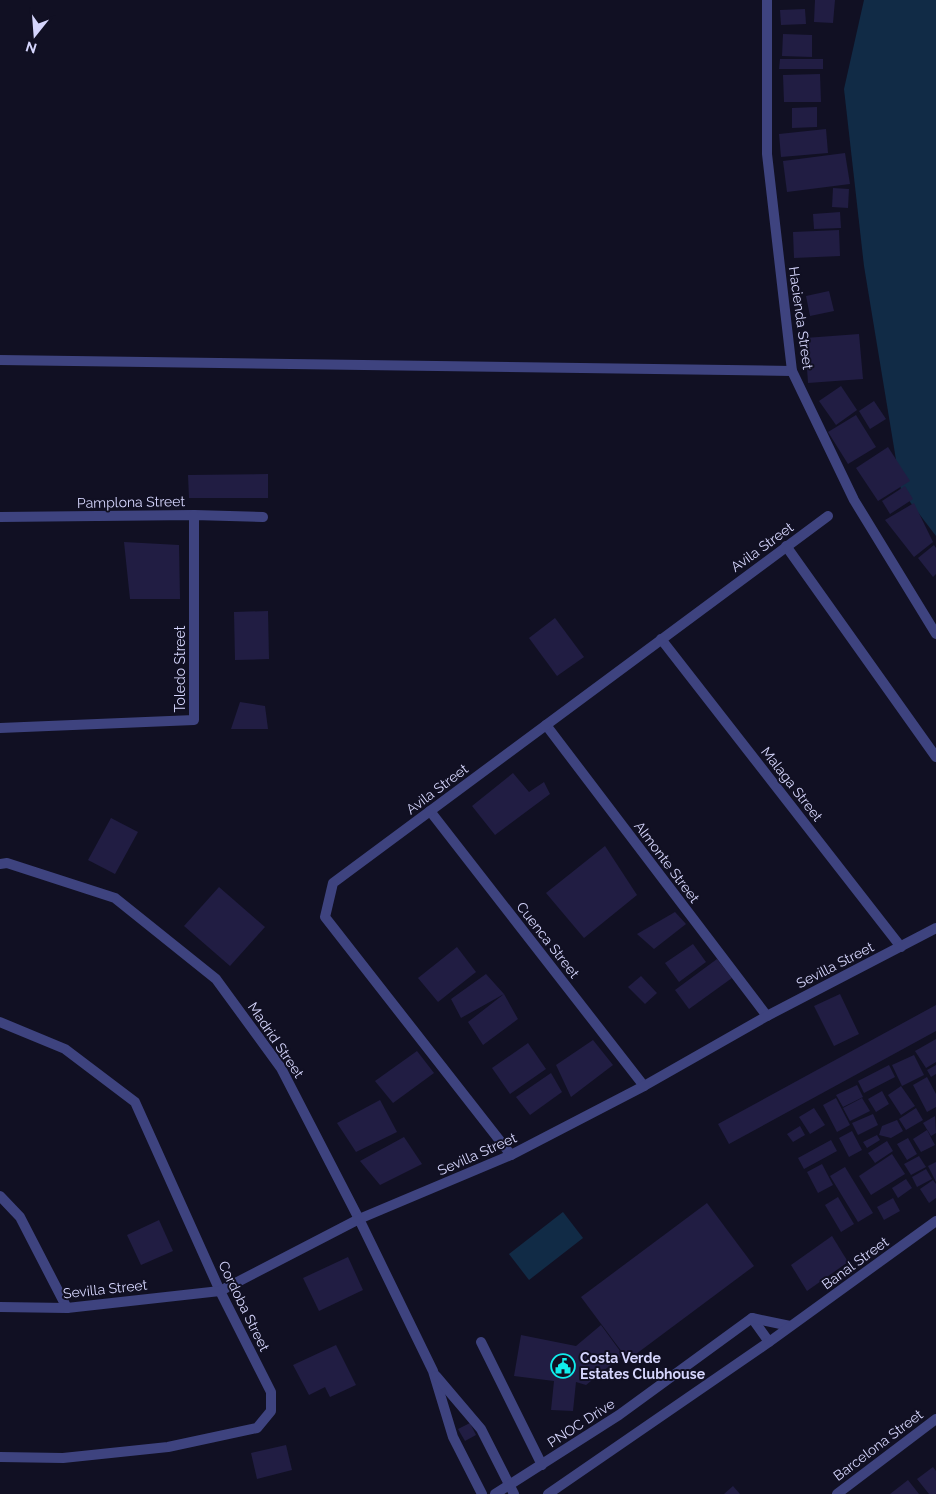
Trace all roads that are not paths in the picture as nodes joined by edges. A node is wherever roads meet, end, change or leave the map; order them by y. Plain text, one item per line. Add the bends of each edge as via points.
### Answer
1 (767, 0) edge
2 (0, 360) edge
3 (792, 371) junction
4 (194, 514) junction
5 (828, 516) dead end
6 (0, 517) edge
7 (263, 517) dead end
8 (786, 546) junction
9 (936, 634) edge
10 (661, 639) junction
11 (546, 725) junction
12 (0, 728) edge
13 (936, 757) edge
14 (430, 811) junction
15 (0, 864) edge
16 (936, 928) edge
17 (901, 947) junction
18 (767, 1016) junction
19 (0, 1022) edge
20 (644, 1086) junction
21 (512, 1155) junction
22 (0, 1196) edge
23 (359, 1218) junction
24 (936, 1221) edge
25 (220, 1291) junction
26 (0, 1307) edge
27 (67, 1308) junction
28 (752, 1318) junction
29 (790, 1326) junction
30 (481, 1342) dead end
31 (769, 1342) junction
32 (432, 1371) junction
33 (936, 1418) edge
34 (0, 1458) edge
35 (542, 1465) junction
36 (512, 1490) edge
37 (482, 1494) edge
38 (495, 1494) edge
39 (548, 1494) edge
40 (838, 1494) edge

1 - 3 street, Hacienda Street via 767,154
2 - 3 street
3 - 9 street, Hacienda Street via 854,500
4 - 6 street, Pamplona Street
4 - 7 street, Pamplona Street
4 - 12 street, Toledo Street via 194,720
5 - 8 street, Avila Street
8 - 10 street, Avila Street
8 - 13 street
10 - 11 street, Avila Street
10 - 17 street, Malaga Street
11 - 14 street, Avila Street
11 - 18 street, Almonte Street
14 - 20 street, Cuenca Street
14 - 21 street, Avila Street via 333,883 325,917
15 - 23 street, Madrid Street via 7,863 115,898 216,979 281,1068
16 - 17 street, Sevilla Street
17 - 18 street, Sevilla Street
18 - 20 street, Sevilla Street
19 - 25 street, Cordoba Street via 65,1049 135,1102
20 - 21 street, Sevilla Street
21 - 23 street, Sevilla Street
22 - 27 street via 20,1217
23 - 25 street, Sevilla Street
23 - 32 street, Madrid Street
24 - 29 street, Banal Street
25 - 27 street, Sevilla Street
25 - 34 street, Cordoba Street via 272,1392 271,1411 257,1428 168,1447 63,1458
26 - 27 street, Sevilla Street
28 - 29 street
28 - 31 street
28 - 35 street, PNOC Drive via 619,1415
29 - 31 street
30 - 35 street
31 - 39 street
32 - 36 street, Madrid Street via 482,1429
32 - 37 street, Madrid Street via 453,1437
33 - 40 street, Barcelona Street
35 - 36 street, PNOC Drive
36 - 38 street, PNOC Drive

